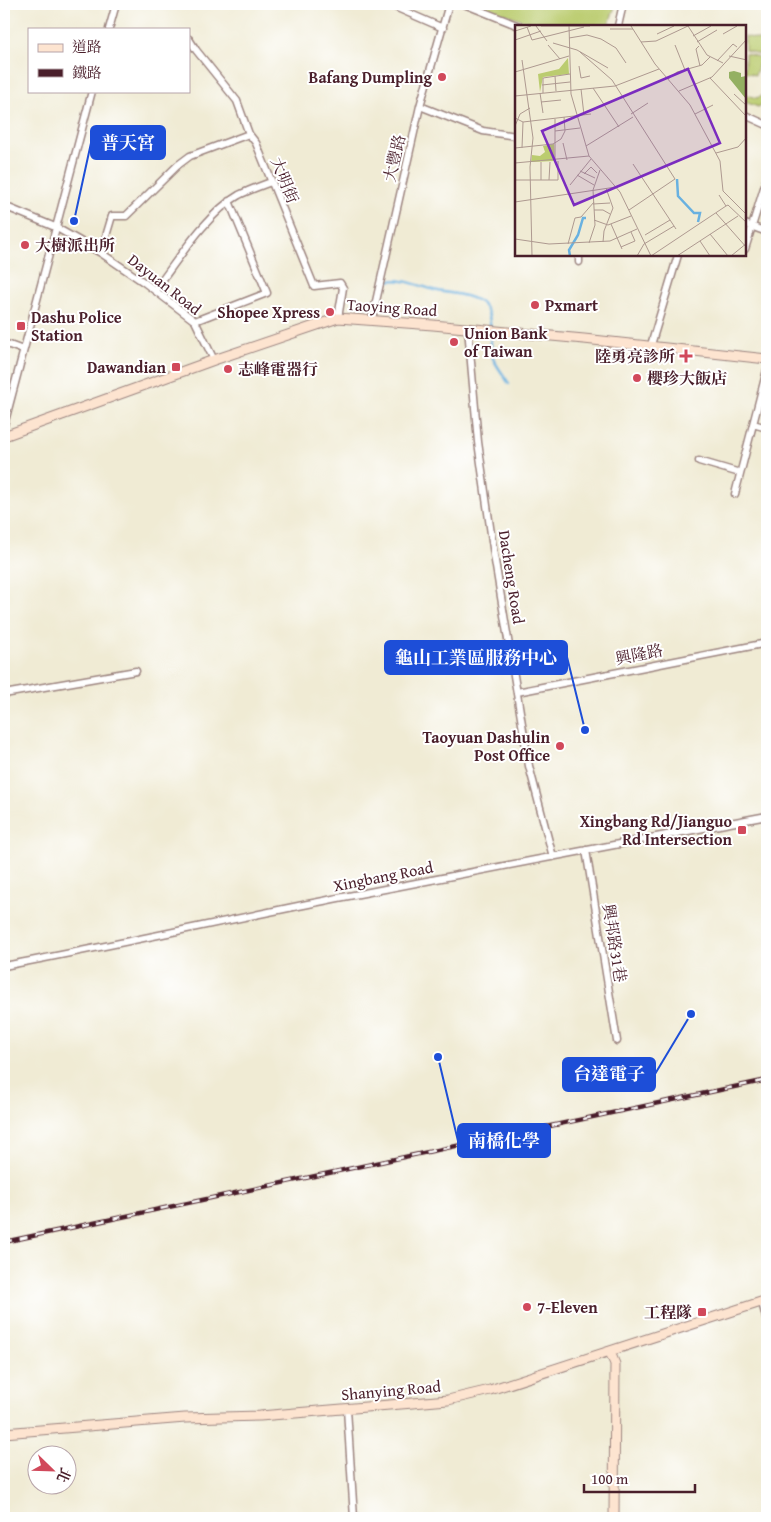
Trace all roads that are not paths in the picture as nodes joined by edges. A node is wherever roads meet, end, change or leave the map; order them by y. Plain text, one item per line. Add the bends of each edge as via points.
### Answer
1 (116, 4) edge
2 (388, 4) edge
3 (450, 4) edge
4 (464, 4) edge
5 (623, 4) edge
6 (516, 25) edge
7 (618, 25) edge
8 (109, 28) edge
9 (443, 28) junction
10 (190, 41) edge
11 (92, 92) edge
12 (420, 106) junction
13 (746, 116) edge
14 (767, 126) edge
15 (249, 134) junction
16 (515, 136) edge
17 (767, 178) edge
18 (271, 182) junction
19 (229, 201) junction
20 (4, 206) edge
21 (746, 224) edge
22 (55, 227) junction
23 (752, 227) junction
24 (767, 232) edge
25 (746, 245) edge
26 (101, 253) junction
27 (678, 256) edge
28 (154, 290) junction
29 (338, 318) junction
30 (372, 320) junction
31 (195, 321) junction
32 (468, 328) junction
33 (4, 343) edge
34 (651, 345) junction
35 (22, 350) junction
36 (767, 359) edge
37 (214, 360) junction
38 (767, 370) edge
39 (753, 424) junction
40 (4, 425) edge
41 (767, 428) edge
42 (4, 436) edge
43 (699, 461) dead end
44 (740, 472) junction
45 (735, 494) dead end
46 (767, 643) edge
47 (136, 671) dead end
48 (517, 692) junction
49 (4, 694) edge
50 (767, 816) edge
51 (586, 850) junction
52 (553, 856) junction
53 (4, 966) edge
54 (617, 1041) dead end
55 (764, 1301) edge
56 (767, 1322) edge
57 (610, 1352) junction
58 (347, 1408) junction
59 (4, 1433) edge
60 (354, 1518) edge
61 (614, 1518) edge

1 - 8 street
2 - 9 street
3 - 9 street, 大豐路
4 - 6 street
5 - 7 street
9 - 12 street, 大豐路
10 - 15 street, 大明街 via 237,101
11 - 22 street
12 - 16 street via 483,131
12 - 30 street, 大豐路
13 - 14 street
15 - 18 street, 大明街 via 256,143
15 - 26 street via 190,156 126,216 112,216
17 - 23 street
18 - 19 street
18 - 29 street, 大明街 via 314,286 340,283 343,288
19 - 28 street via 208,220
19 - 31 street via 267,293
20 - 22 street, Dayuan Road
21 - 23 street
22 - 26 street, Dayuan Road
22 - 35 street
23 - 24 street
23 - 25 street
26 - 28 street, Dayuan Road
27 - 34 street
28 - 31 street, Dayuan Road
29 - 30 street, Taoying Road
29 - 37 street, Taoying Road
30 - 32 street, Taoying Road
31 - 37 street, Dayuan Road
32 - 34 street, Taoying Road
32 - 48 street, Dacheng Road via 478,442
33 - 35 street
34 - 36 street, Taoying Road
35 - 40 street
37 - 42 street, Taoying Road
38 - 39 street
39 - 41 street
39 - 44 street
43 - 44 street
44 - 45 street
46 - 48 street, 興隆路
47 - 49 street
48 - 52 street, Dacheng Road via 529,766
50 - 51 street, Xingbang Road
51 - 52 street, Xingbang Road
51 - 54 street, 興邦路31巷
52 - 53 street, Xingbang Road
55 - 56 street
55 - 57 street, Shanying Road
57 - 58 street, Shanying Road via 448,1400
57 - 61 street via 616,1364
58 - 59 street, Shanying Road
58 - 60 street

